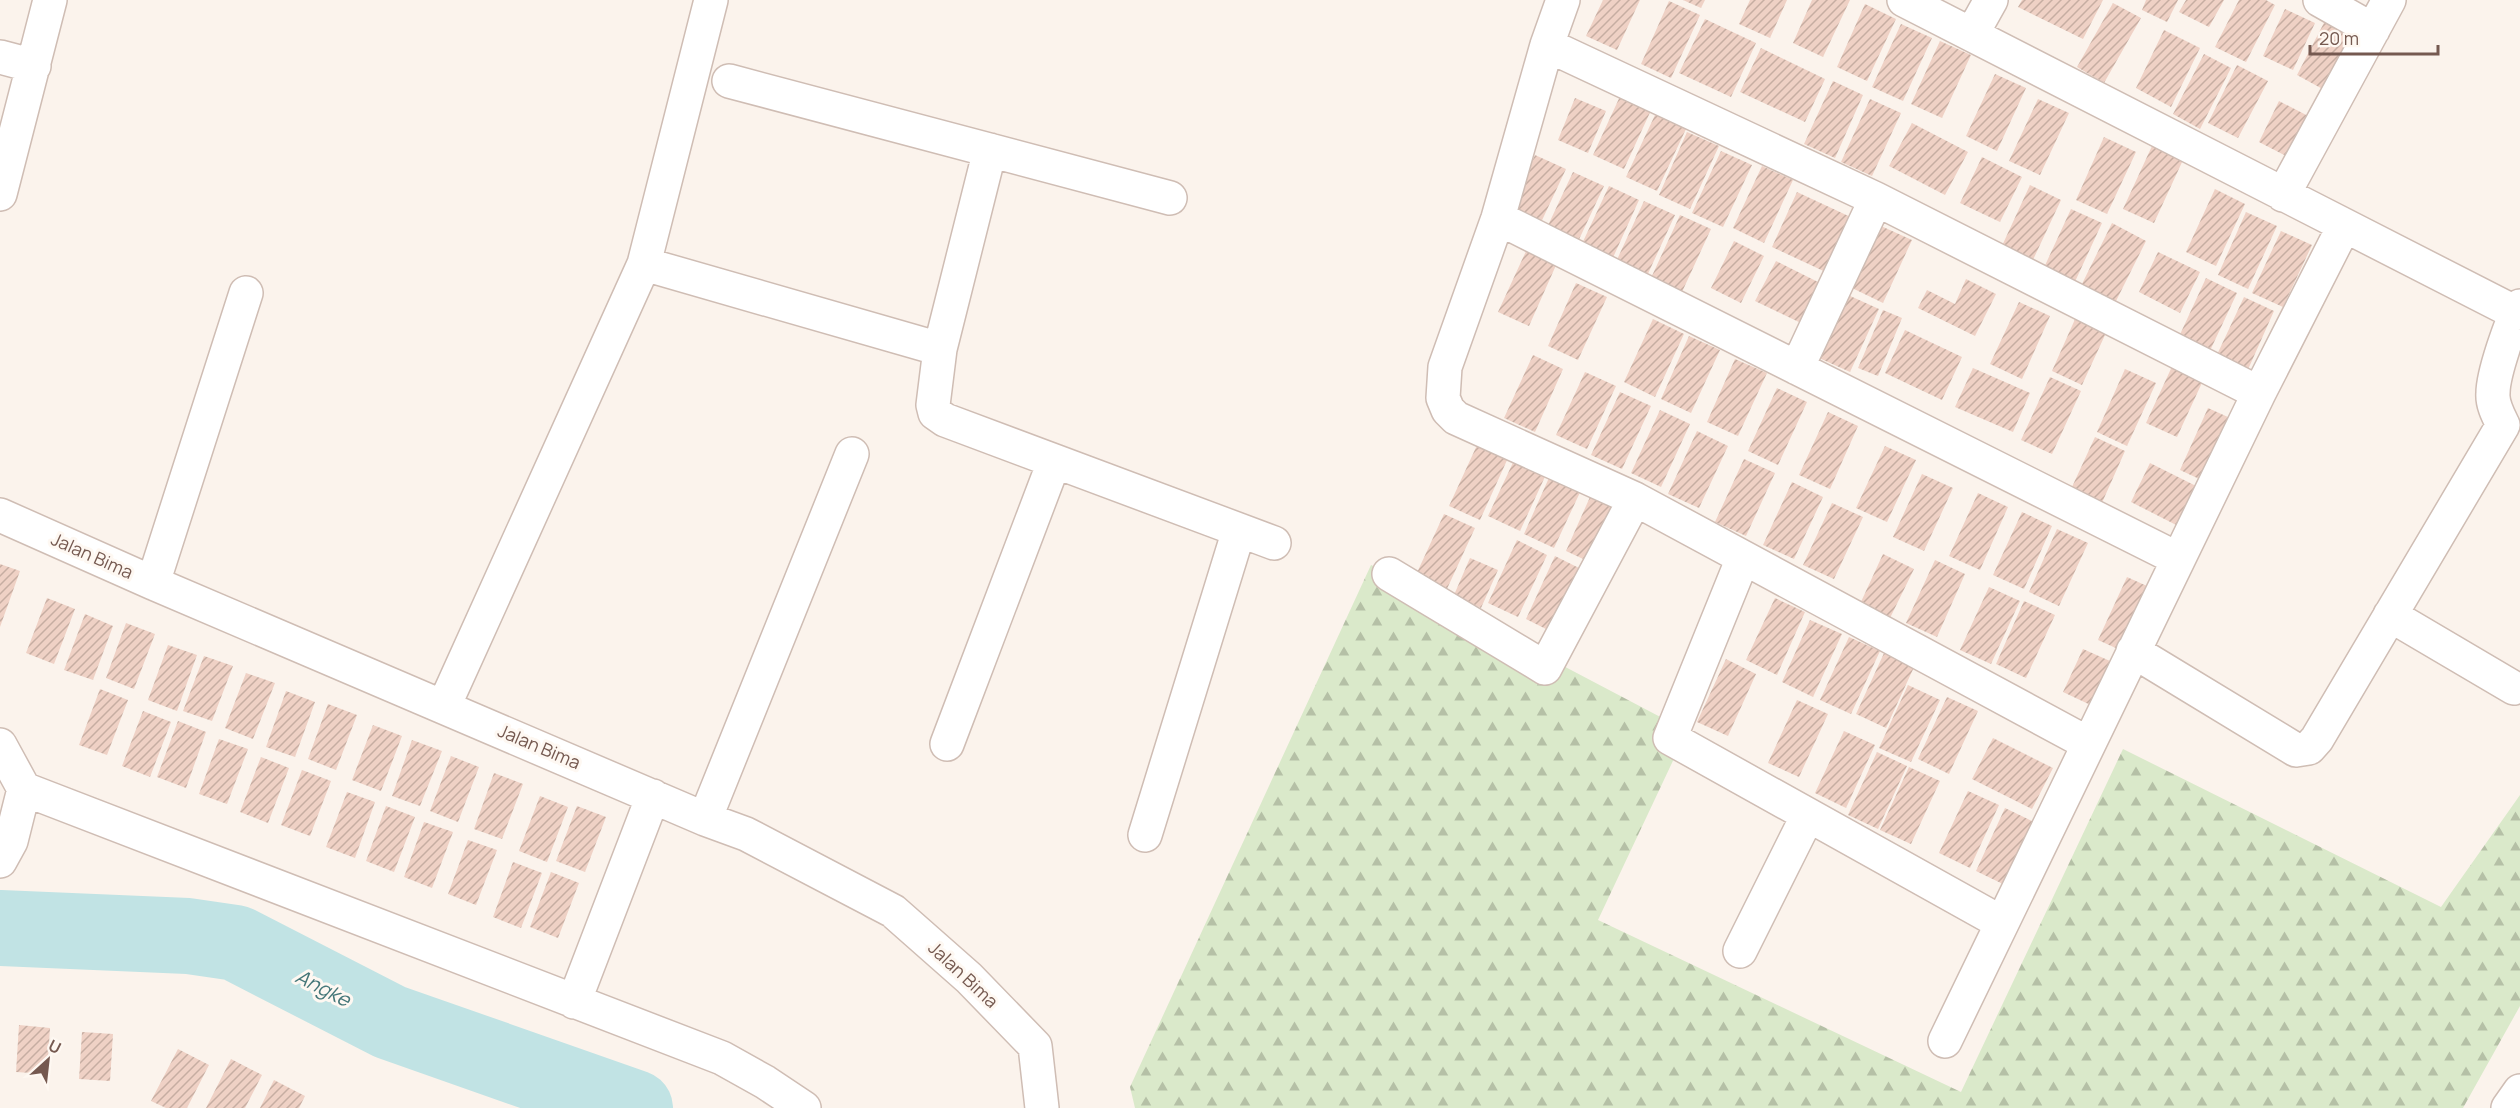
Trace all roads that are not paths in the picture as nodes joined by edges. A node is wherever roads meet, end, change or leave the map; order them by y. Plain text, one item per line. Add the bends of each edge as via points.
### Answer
1 (50, 0) edge
2 (711, 0) edge
3 (1563, 0) edge
4 (1904, 0) edge
5 (1991, 0) edge
6 (2320, 0) edge
7 (2389, 0) edge
8 (2373, 30) junction
9 (1972, 34) junction
10 (1547, 45) junction
11 (0, 57) edge
12 (34, 66) junction
13 (729, 81) dead end
14 (990, 150) junction
15 (0, 194) edge
16 (2283, 195) junction
17 (1170, 198) dead end
18 (1876, 199) junction
19 (1497, 218) junction
20 (2344, 226) junction
21 (644, 264) junction
22 (246, 293) dead end
23 (2518, 309) edge
24 (940, 349) junction
25 (1797, 368) junction
26 (2259, 393) junction
27 (2511, 429) edge
28 (852, 454) dead end
29 (1053, 462) junction
30 (1635, 499) junction
31 (0, 515) edge
32 (1239, 530) junction
33 (1274, 543) dead end
34 (1743, 558) junction
35 (2178, 559) junction
36 (1389, 574) dead end
37 (153, 583) junction
38 (2390, 615) junction
39 (2133, 651) junction
40 (2514, 688) dead end
41 (444, 706) junction
42 (947, 744) dead end
43 (2088, 744) junction
44 (0, 745) edge
45 (24, 789) junction
46 (653, 796) junction
47 (1808, 815) junction
48 (705, 819) junction
49 (1145, 835) dead end
50 (0, 861) edge
51 (2002, 923) junction
52 (1740, 951) dead end
53 (574, 1002) junction
54 (1945, 1041) dead end
55 (2520, 1091) edge
56 (804, 1108) edge
57 (1042, 1108) edge
58 (2508, 1108) edge

1 - 12 street
2 - 21 street
3 - 10 street
4 - 9 street
5 - 9 street
6 - 8 street
7 - 8 street
8 - 16 street
9 - 16 street
10 - 18 street
10 - 19 street
11 - 12 street
12 - 15 street
13 - 14 street
14 - 17 street
14 - 24 street
16 - 20 street
18 - 25 street
18 - 26 street
19 - 25 street
19 - 30 street via 1445,367 1443,398 1448,410 1456,418
20 - 23 street
20 - 26 street
21 - 24 street
21 - 41 street
22 - 37 street
23 - 27 street via 2493,393 2496,410
24 - 29 street via 935,413
25 - 35 street
26 - 35 street
27 - 38 street
28 - 48 street
29 - 32 street
29 - 42 street
30 - 34 street
30 - 36 street via 1545,668
31 - 37 street, Jalan Bima
32 - 33 street
32 - 49 street
34 - 43 street
34 - 47 street via 1670,738
35 - 39 street
37 - 41 street, Jalan Bima
38 - 39 street via 2317,739 2309,748 2296,750
38 - 40 street
39 - 43 street
41 - 46 street, Jalan Bima
43 - 51 street
44 - 45 street
45 - 50 street via 11,841
45 - 53 street
46 - 48 street, Jalan Bima
46 - 53 street
47 - 51 street
47 - 52 street
48 - 57 street, Jalan Bima via 746,834 893,911 969,978 1035,1046
51 - 54 street
53 - 56 street via 722,1058
55 - 58 street

